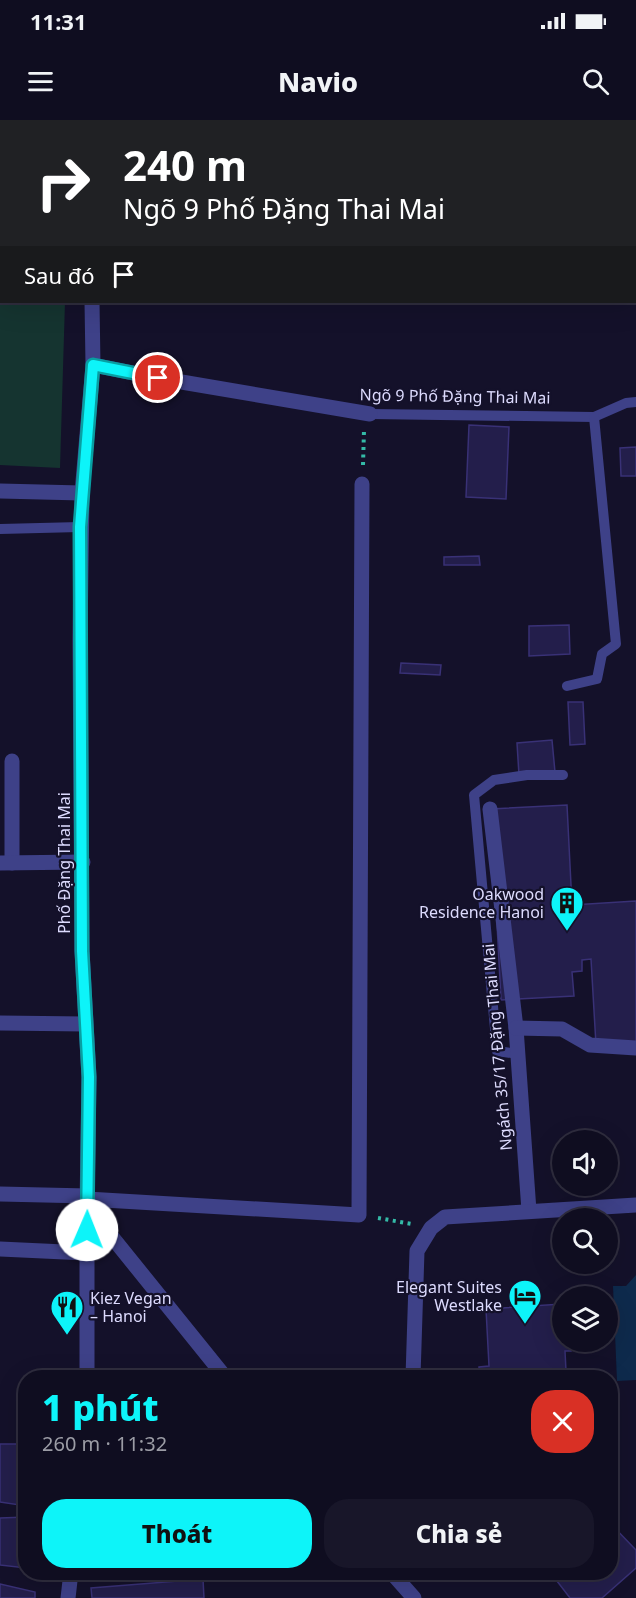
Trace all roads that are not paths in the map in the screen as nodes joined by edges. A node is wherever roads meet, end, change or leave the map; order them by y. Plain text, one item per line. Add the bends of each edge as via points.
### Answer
1 (92, 303) edge
2 (93, 365) junction
3 (636, 402) edge
4 (367, 414) joint
5 (594, 417) junction
6 (362, 484) road end
7 (0, 491) edge
8 (82, 493) junction
9 (80, 527) junction
10 (0, 529) edge
11 (567, 686) dead end
12 (12, 761) dead end
13 (562, 775) dead end
14 (490, 809) dead end
15 (83, 862) junction
16 (6, 863) edge
17 (0, 1023) edge
18 (85, 1024) junction
19 (516, 1028) junction
20 (636, 1048) edge
21 (518, 1054) junction
22 (0, 1194) edge
23 (87, 1200) junction
24 (636, 1205) edge
25 (529, 1211) junction
26 (0, 1249) edge
27 (86, 1253) junction
28 (87, 1370) edge
29 (220, 1370) edge
30 (413, 1370) edge
31 (70, 1580) edge
32 (398, 1580) edge
33 (68, 1598) edge
34 (414, 1598) edge

1 - 2 street, Phố Đặng Thai Mai
2 - 4 street, Ngõ 9 Phố Đặng Thai Mai
2 - 8 street, Phố Đặng Thai Mai
3 - 5 lane, Ngõ 9 Phố Đặng Thai Mai
4 - 5 lane, Ngõ 9 Phố Đặng Thai Mai
5 - 11 lane via 616,644 602,654 597,679
6 - 23 street via 359,1215
7 - 8 street
8 - 9 street, Phố Đặng Thai Mai
9 - 10 lane
9 - 15 street, Phố Đặng Thai Mai
12 - 16 street
13 - 21 lane via 494,780 474,795 497,1051
14 - 19 street, Ngách 35/17 Đặng Thai Mai
15 - 16 street
15 - 18 street, Phố Đặng Thai Mai
17 - 18 street
18 - 23 street, Phố Đặng Thai Mai via 89,1077
19 - 20 street via 562,1029 590,1045
19 - 21 street, Ngách 35/17 Đặng Thai Mai
21 - 25 street, Ngách 35/17 Đặng Thai Mai
22 - 23 street
23 - 27 street, Phố Đặng Thai Mai
23 - 29 street
24 - 25 street
25 - 30 street via 445,1217 431,1228 417,1251
26 - 27 street
27 - 28 street, Phố Đặng Thai Mai
31 - 33 street
32 - 34 street

